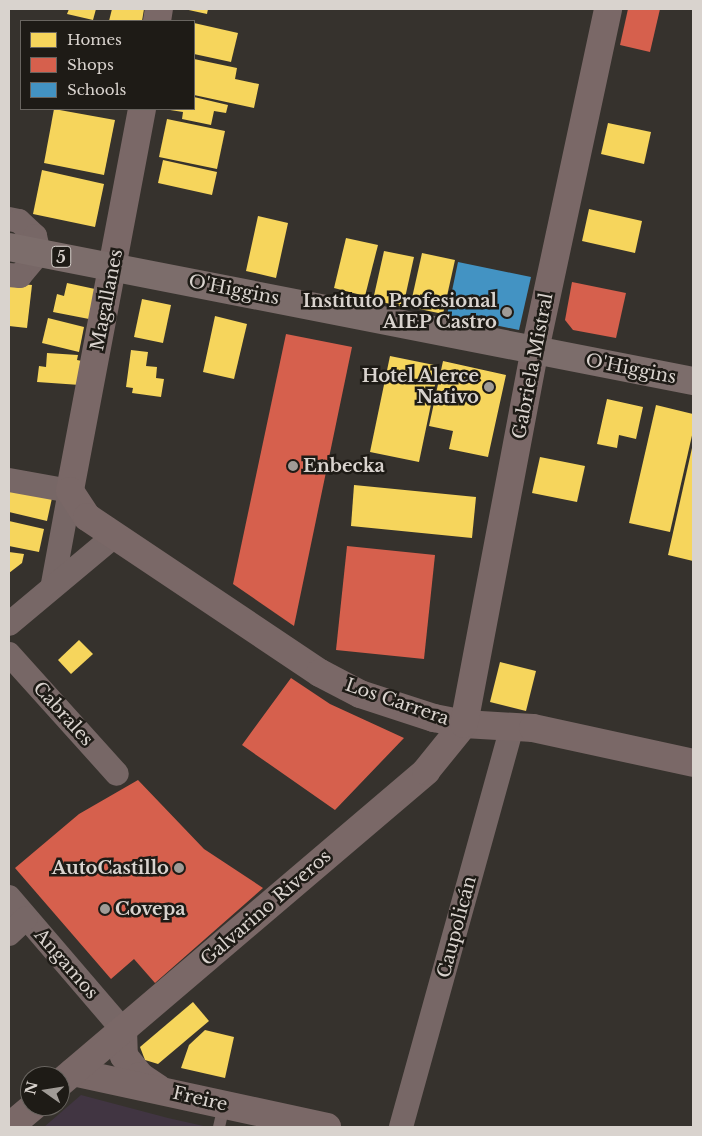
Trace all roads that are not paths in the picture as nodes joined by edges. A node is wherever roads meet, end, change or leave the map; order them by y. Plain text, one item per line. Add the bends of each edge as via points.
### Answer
1 (608, 9) edge
2 (142, 110) edge
3 (9, 219) edge
4 (9, 248) edge
5 (39, 253) junction
6 (114, 266) junction
7 (9, 275) edge
8 (535, 350) junction
9 (693, 381) edge
10 (9, 480) edge
11 (70, 491) junction
12 (113, 537) junction
13 (53, 584) junction
14 (9, 624) edge
15 (9, 654) edge
16 (464, 724) junction
17 (512, 726) junction
18 (693, 763) edge
19 (117, 774) dead end
20 (9, 897) edge
21 (26, 918) junction
22 (9, 934) edge
23 (123, 1030) junction
24 (70, 1075) edge
25 (70, 1079) edge
26 (161, 1090) junction
27 (22, 1116) edge
28 (222, 1116) edge
29 (9, 1127) edge
30 (327, 1127) edge
31 (401, 1127) edge

1 - 8 main road, Gabriela Mistral
2 - 6 main road, Magallanes
3 - 5 street via 19,221 35,236
4 - 5 highway, O'Higgins / 5
5 - 6 highway, O'Higgins / 5
5 - 7 street via 20,276
6 - 8 highway, O'Higgins / 5
6 - 11 main road, Magallanes
8 - 9 highway, O'Higgins / 5
8 - 16 main road, Gabriela Mistral
10 - 11 street
11 - 12 main road, Los Carrera via 87,517
11 - 13 street
12 - 13 street
12 - 16 main road, Los Carrera via 320,674 360,694 434,718
13 - 14 street
15 - 19 street, Cabrales
16 - 17 main road, Los Carrera
16 - 23 main road, Galvarino Riveros via 426,771
17 - 18 main road, Los Carrera
17 - 31 street, Caupolicán
20 - 21 street, Angamos
21 - 22 street
21 - 23 street, Angamos
23 - 24 main road, Galvarino Riveros
23 - 26 main road via 124,1056 140,1076
25 - 26 main road, Freire
26 - 28 main road, Freire
27 - 29 main road
28 - 30 main road, Freire

